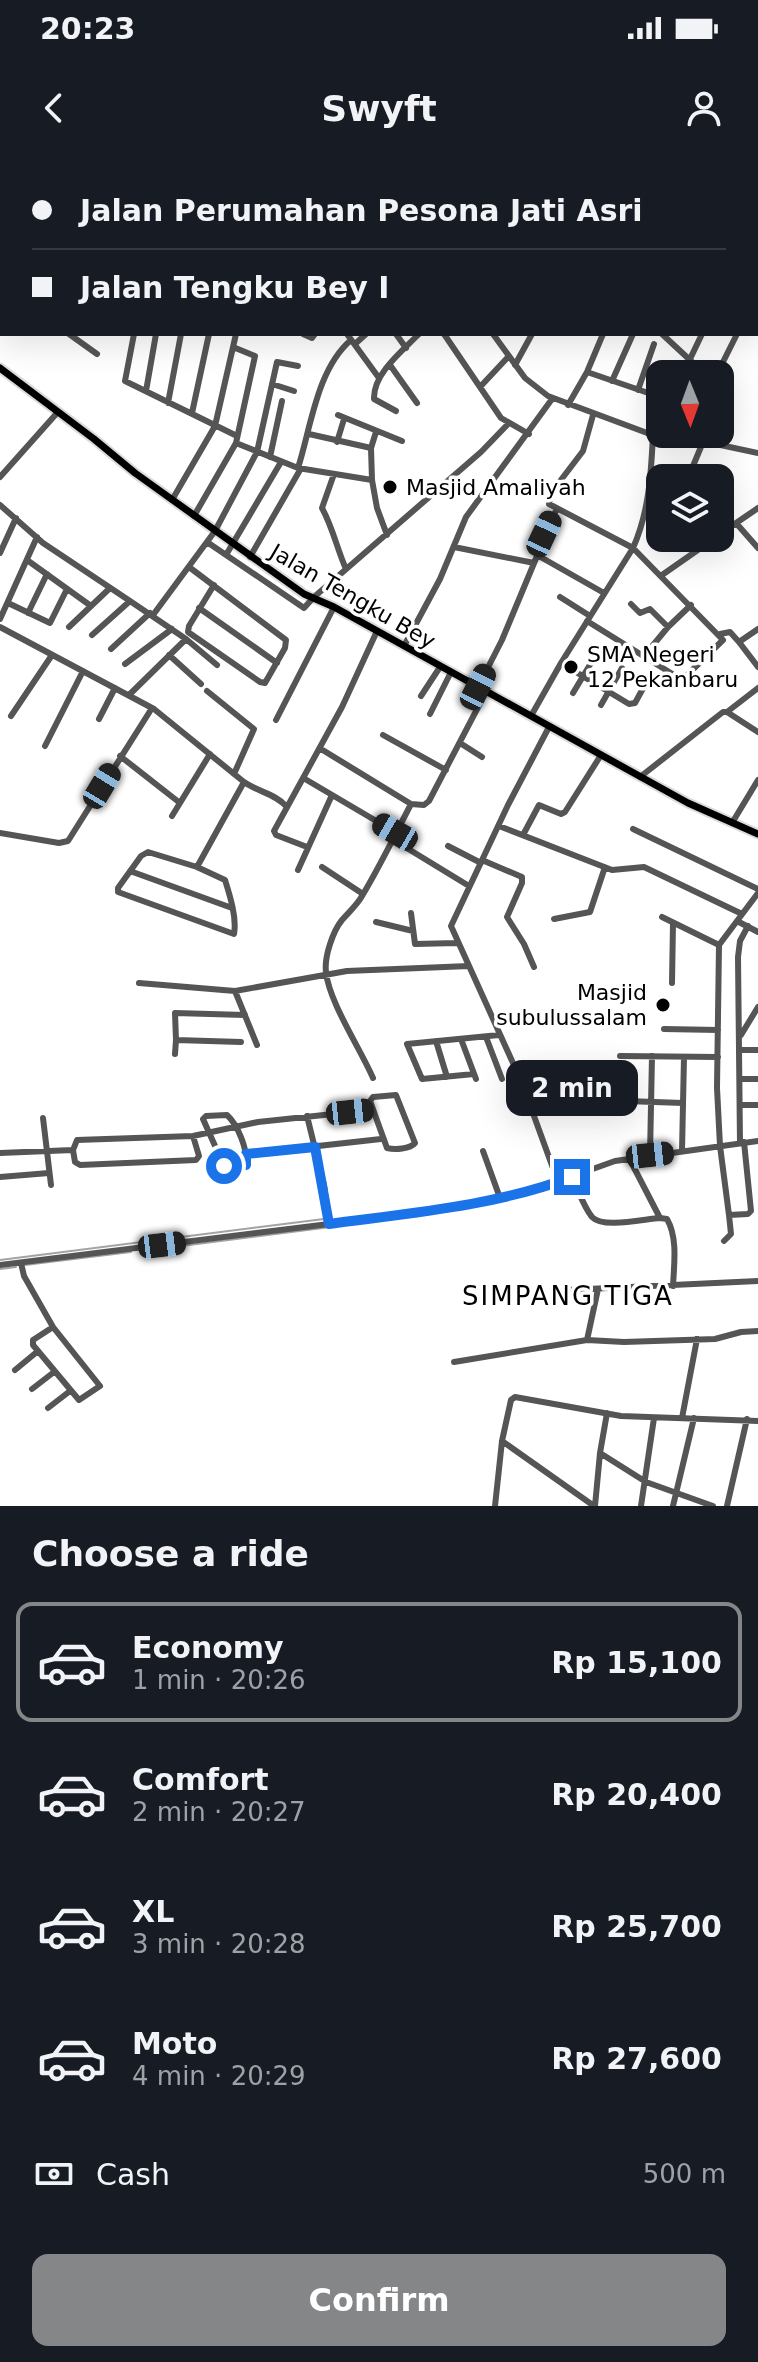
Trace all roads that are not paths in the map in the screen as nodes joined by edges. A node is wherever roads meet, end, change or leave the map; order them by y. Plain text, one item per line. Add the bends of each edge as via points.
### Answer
1 (72, 336) edge
2 (134, 336) edge
3 (156, 336) edge
4 (181, 336) edge
5 (209, 336) edge
6 (235, 336) edge
7 (397, 336) edge
8 (417, 336) edge
9 (445, 336) edge
10 (494, 336) edge
11 (531, 336) edge
12 (602, 336) edge
13 (632, 336) edge
14 (666, 336) edge
15 (701, 336) edge
16 (736, 336) edge
17 (351, 339) edge
18 (654, 344) dead end
19 (233, 347) junction
20 (406, 348) junction
21 (97, 354) dead end
22 (509, 356) junction
23 (690, 359) joint
24 (724, 360) edge
25 (390, 365) junction
26 (515, 365) junction
27 (298, 366) dead end
28 (0, 368) edge
29 (587, 372) junction
30 (379, 378) junction
31 (612, 381) junction
32 (272, 384) junction
33 (480, 387) junction
34 (638, 390) junction
35 (146, 391) junction
36 (294, 391) dead end
37 (646, 393) edge
38 (552, 399) junction
39 (282, 401) dead end
40 (168, 403) junction
41 (417, 403) dead end
42 (568, 405) junction
43 (396, 411) dead end
44 (57, 413) junction
45 (192, 413) junction
46 (593, 415) junction
47 (508, 424) junction
48 (215, 426) junction
49 (376, 432) junction
50 (646, 433) edge
51 (309, 434) junction
52 (529, 434) junction
53 (236, 439) junction
54 (402, 441) dead end
55 (337, 442) junction
56 (371, 448) junction
57 (733, 448) edge
58 (257, 452) junction
59 (758, 453) edge
60 (270, 457) junction
61 (281, 462) junction
62 (298, 468) junction
63 (334, 474) junction
64 (0, 477) edge
65 (372, 480) junction
66 (172, 500) junction
67 (0, 505) edge
68 (557, 508) junction
69 (758, 508) edge
70 (646, 515) edge
71 (194, 516) junction
72 (16, 518) junction
73 (736, 523) joint
74 (215, 531) junction
75 (387, 535) junction
76 (37, 537) junction
77 (207, 542) junction
78 (233, 544) junction
79 (454, 547) junction
80 (633, 548) junction
81 (758, 548) edge
82 (695, 552) edge
83 (0, 553) edge
84 (226, 555) junction
85 (250, 557) junction
86 (535, 559) junction
87 (27, 560) junction
88 (189, 567) junction
89 (346, 569) junction
90 (47, 574) junction
91 (662, 575) junction
92 (214, 585) junction
93 (110, 588) junction
94 (67, 589) junction
95 (604, 593) junction
96 (314, 597) junction
97 (560, 597) dead end
98 (130, 601) junction
99 (8, 603) junction
100 (631, 604) dead end
101 (691, 605) junction
102 (91, 606) junction
103 (334, 607) junction
104 (199, 608) junction
105 (28, 613) junction
106 (151, 614) junction
107 (0, 619) edge
108 (589, 619) junction
109 (0, 627) edge
110 (69, 627) dead end
111 (668, 627) junction
112 (172, 629) junction
113 (758, 629) edge
114 (377, 631) junction
115 (720, 634) junction
116 (92, 635) dead end
117 (186, 639) junction
118 (739, 642) junction
119 (404, 646) junction
120 (111, 649) dead end
121 (597, 653) dead end
122 (52, 655) junction
123 (169, 655) junction
124 (644, 656) junction
125 (277, 663) junction
126 (561, 663) junction
127 (125, 664) dead end
128 (217, 665) dead end
129 (440, 667) junction
130 (758, 667) edge
131 (622, 668) dead end
132 (83, 671) junction
133 (451, 672) junction
134 (584, 676) junction
135 (647, 681) dead end
136 (201, 684) dead end
137 (478, 687) junction
138 (115, 688) junction
139 (758, 688) edge
140 (207, 691) dead end
141 (486, 692) junction
142 (609, 692) junction
143 (573, 693) dead end
144 (129, 695) junction
145 (421, 696) dead end
146 (601, 705) dead end
147 (152, 708) junction
148 (727, 712) junction
149 (430, 714) dead end
150 (11, 716) dead end
151 (531, 716) junction
152 (99, 719) dead end
153 (276, 720) dead end
154 (549, 727) junction
155 (758, 732) edge
156 (383, 735) dead end
157 (460, 743) junction
158 (45, 746) dead end
159 (321, 749) junction
160 (210, 754) junction
161 (601, 755) junction
162 (120, 756) junction
163 (482, 757) dead end
164 (446, 770) junction
165 (234, 774) junction
166 (640, 777) junction
167 (305, 779) junction
168 (758, 780) edge
169 (244, 782) junction
170 (332, 795) junction
171 (180, 803) junction
172 (411, 804) junction
173 (286, 806) junction
174 (172, 816) dead end
175 (732, 823) junction
176 (499, 826) junction
177 (633, 829) dead end
178 (757, 831) edge
179 (0, 833) edge
180 (394, 835) junction
181 (523, 835) junction
182 (448, 846) dead end
183 (307, 847) junction
184 (481, 861) junction
185 (197, 867) junction
186 (322, 867) dead end
187 (605, 867) junction
188 (298, 870) dead end
189 (130, 871) junction
190 (469, 886) junction
191 (758, 891) edge
192 (363, 894) junction
193 (749, 905) junction
194 (232, 908) junction
195 (758, 911) edge
196 (411, 913) dead end
197 (742, 914) junction
198 (662, 917) dead end
199 (554, 919) dead end
200 (737, 921) junction
201 (376, 922) dead end
202 (673, 923) junction
203 (748, 926) junction
204 (413, 931) junction
205 (758, 932) edge
206 (457, 943) junction
207 (719, 945) junction
208 (469, 966) junction
209 (534, 967) dead end
210 (326, 973) junction
211 (139, 983) dead end
212 (672, 983) dead end
213 (235, 991) junction
214 (758, 1007) edge
215 (245, 1015) junction
216 (664, 1029) dead end
217 (718, 1030) junction
218 (499, 1035) junction
219 (486, 1037) junction
220 (740, 1037) junction
221 (461, 1039) junction
222 (176, 1040) junction
223 (436, 1041) junction
224 (241, 1042) dead end
225 (257, 1045) dead end
226 (740, 1050) junction
227 (758, 1050) edge
228 (175, 1054) dead end
229 (620, 1056) dead end
230 (652, 1056) junction
231 (684, 1057) junction
232 (718, 1057) junction
233 (447, 1077) junction
234 (373, 1078) dead end
235 (502, 1079) dead end
236 (741, 1079) junction
237 (758, 1079) edge
238 (626, 1101) dead end
239 (683, 1103) junction
240 (649, 1104) junction
241 (740, 1105) junction
242 (758, 1105) edge
243 (371, 1110) junction
244 (307, 1116) junction
245 (43, 1118) dead end
246 (236, 1126) junction
247 (209, 1134) junction
248 (193, 1136) junction
249 (381, 1139) junction
250 (758, 1141) edge
251 (742, 1143) junction
252 (720, 1146) junction
253 (315, 1147) junction
254 (73, 1150) junction
255 (483, 1151) dead end
256 (682, 1151) junction
257 (47, 1152) junction
258 (0, 1153) edge
259 (246, 1154) junction
260 (650, 1155) junction
261 (629, 1158) junction
262 (49, 1173) junction
263 (0, 1177) edge
264 (572, 1177) junction
265 (558, 1182) junction
266 (51, 1185) dead end
267 (500, 1198) junction
268 (754, 1213) edge
269 (729, 1215) junction
270 (660, 1218) junction
271 (329, 1224) junction
272 (724, 1241) dead end
273 (21, 1263) junction
274 (0, 1265) edge
275 (758, 1281) edge
276 (673, 1286) junction
277 (598, 1289) junction
278 (566, 1290) dead end
279 (53, 1327) junction
280 (758, 1331) edge
281 (697, 1339) junction
282 (587, 1340) junction
283 (38, 1351) junction
284 (454, 1362) dead end
285 (15, 1370) dead end
286 (54, 1372) junction
287 (32, 1389) dead end
288 (70, 1391) junction
289 (48, 1408) dead end
290 (607, 1413) junction
291 (654, 1418) junction
292 (682, 1418) junction
293 (694, 1418) junction
294 (747, 1419) junction
295 (758, 1421) edge
296 (502, 1441) junction
297 (600, 1453) junction
298 (646, 1482) junction
299 (674, 1493) junction
300 (495, 1506) edge
301 (595, 1506) edge
302 (641, 1506) edge
303 (673, 1506) edge
304 (713, 1506) edge
305 (727, 1506) edge

1 - 21 street
2 - 35 street via 124,379
3 - 35 street
4 - 40 street
5 - 45 street
6 - 19 street
7 - 20 street
8 - 20 street
9 - 33 street
10 - 22 street
11 - 26 street
12 - 29 street
13 - 31 street
14 - 23 street
15 - 23 street
16 - 24 street
17 - 30 street
17 - 51 street via 332,362
18 - 34 street
19 - 48 street
19 - 53 street via 255,356
20 - 25 street
22 - 26 street
22 - 33 street
25 - 30 street
25 - 41 street
26 - 38 street
27 - 32 street via 277,362
28 - 44 main road, Jalan Tengku Bey
29 - 31 street
29 - 42 street
30 - 43 street via 374,399
31 - 34 street
32 - 36 street
32 - 58 street
33 - 47 street
34 - 37 street
35 - 40 street
38 - 42 street
38 - 52 street
39 - 60 street
40 - 45 street
42 - 46 street
44 - 64 street
44 - 66 main road, Jalan Tengku Bey
45 - 48 street
46 - 50 street
46 - 68 street via 583,451 548,498
47 - 52 street
47 - 75 street
48 - 53 street
48 - 66 street
49 - 54 street
49 - 55 street via 341,417
49 - 56 street
51 - 55 street
51 - 62 street
52 - 79 street via 466,517
53 - 58 street
53 - 71 street
55 - 56 street
56 - 65 street
57 - 59 street
58 - 60 street
58 - 74 street
60 - 61 street
61 - 62 street
61 - 78 street
62 - 63 street
62 - 85 street
63 - 65 street
63 - 89 street via 322,508
65 - 75 street
66 - 71 main road, Jalan Tengku Bey
67 - 72 street
68 - 80 street
68 - 86 street
69 - 73 street
70 - 80 street
71 - 74 main road, Jalan Tengku Bey
72 - 76 street
72 - 83 street
73 - 81 street
74 - 77 street
74 - 78 main road, Jalan Tengku Bey
75 - 89 street
76 - 87 street
76 - 93 street
77 - 84 street
77 - 88 street
78 - 84 street
78 - 85 main road, Jalan Tengku Bey
79 - 86 street
79 - 119 street
80 - 91 street
80 - 95 street
82 - 91 street
84 - 96 street via 301,608
85 - 96 main road, Jalan Tengku Bey
86 - 95 street
86 - 137 street
87 - 90 street
87 - 99 street
88 - 92 street
88 - 106 street
89 - 96 street
90 - 94 street
90 - 105 street
91 - 101 street
92 - 104 street
92 - 125 street via 286,640
93 - 98 street
93 - 102 street
94 - 102 street
94 - 105 street via 50,623
95 - 108 street
96 - 103 main road, Jalan Tengku Bey
97 - 108 street
98 - 106 street
98 - 116 street
99 - 105 street
99 - 107 street
100 - 111 street via 640,613 650,609
101 - 111 street
101 - 115 street
102 - 110 street
103 - 114 main road, Jalan Tengku Bey
103 - 153 street
104 - 125 street
104 - 125 street via 190,633 260,682 266,682
106 - 112 street
106 - 120 street
108 - 124 street
108 - 126 street
109 - 122 street
111 - 124 street
112 - 117 street
112 - 127 street
113 - 118 street
114 - 119 main road, Jalan Tengku Bey
114 - 159 street
115 - 118 street via 730,632
115 - 124 street via 722,641 685,680
117 - 123 street
117 - 128 street
118 - 130 street
119 - 129 main road, Jalan Tengku Bey
121 - 134 street
122 - 132 street
122 - 150 street
123 - 136 street
123 - 144 street
126 - 134 street
126 - 151 street
129 - 133 main road, Jalan Tengku Bey
129 - 145 street
131 - 142 street
132 - 138 street
132 - 158 street
133 - 137 main road, Jalan Tengku Bey
133 - 149 street
134 - 142 street
134 - 143 street
135 - 142 street via 633,704
137 - 141 main road, Jalan Tengku Bey
138 - 144 street
138 - 152 street
139 - 148 street
140 - 165 street via 254,729
141 - 151 main road, Jalan Tengku Bey
141 - 157 street
142 - 146 street
144 - 147 street
147 - 160 street
147 - 162 street
148 - 155 street
148 - 166 street
151 - 154 main road, Jalan Tengku Bey
154 - 161 main road, Jalan Tengku Bey
154 - 176 street
156 - 164 street
157 - 163 street
157 - 164 street
159 - 167 street
159 - 172 street
160 - 165 street
160 - 171 street
161 - 166 main road, Jalan Tengku Bey
161 - 181 street via 565,812 539,805
162 - 171 street
162 - 179 street via 68,841
164 - 172 street via 427,803
165 - 169 street
166 - 175 main road, Jalan Tengku Bey
167 - 170 street
167 - 173 street
168 - 175 street
169 - 173 street
169 - 185 street
170 - 180 street
170 - 183 street
171 - 174 street
172 - 180 street
173 - 183 street via 275,834
175 - 178 main road, Jalan Tengku Bey
176 - 181 street
176 - 184 street
177 - 191 street
180 - 190 street
180 - 192 street
181 - 187 street
182 - 184 street
183 - 188 street
184 - 190 street
184 - 209 street via 522,877 507,917
185 - 189 street via 151,852
185 - 194 street via 225,880
186 - 192 street
187 - 197 street via 644,867
187 - 199 street via 590,912
189 - 194 street
189 - 194 street via 119,893 231,934 236,930
190 - 206 street via 451,923
191 - 193 street
192 - 210 street via 337,927
193 - 195 street
193 - 197 street
196 - 204 street
197 - 200 street
198 - 202 street
200 - 203 street
200 - 207 street
201 - 204 street
202 - 207 street
202 - 212 street
203 - 205 street
203 - 220 street via 738,957
204 - 206 street via 417,945
206 - 208 street
207 - 217 street
208 - 210 street
208 - 218 street
210 - 213 street
210 - 234 street
211 - 213 street
213 - 215 street
214 - 220 street
215 - 222 street via 175,1013
215 - 225 street
216 - 217 street
217 - 232 street
218 - 219 street
218 - 265 street
219 - 221 street
219 - 235 street
220 - 226 street
221 - 223 street
221 - 233 street via 475,1076
222 - 224 street
222 - 228 street
223 - 233 street
223 - 233 street via 407,1046 422,1079
226 - 227 street
226 - 236 street
229 - 230 street
230 - 231 street
230 - 240 street
231 - 232 street
231 - 239 street
232 - 252 street
236 - 237 street
236 - 241 street
238 - 240 street
239 - 240 street
239 - 256 street
240 - 260 street
241 - 242 street
241 - 251 street
243 - 244 street
243 - 249 street
243 - 249 street via 371,1099 396,1095 415,1143 390,1149
244 - 246 street
244 - 253 street
245 - 257 street
246 - 247 street
246 - 247 street via 227,1115 204,1116
246 - 259 street
247 - 248 street
247 - 259 street via 225,1168 246,1165
248 - 254 street via 77,1140
248 - 254 street via 196,1160 80,1165
249 - 253 street
250 - 251 street
251 - 252 street
251 - 268 street
252 - 256 street
252 - 269 street
253 - 259 street
253 - 271 street
254 - 257 street
255 - 267 street
256 - 260 street
257 - 258 street
257 - 262 street
260 - 261 street
261 - 264 street
261 - 270 street
262 - 263 street
262 - 266 street
264 - 265 street
264 - 270 street via 597,1221
265 - 267 street
267 - 271 street
268 - 269 street
269 - 272 street via 731,1234
270 - 276 street via 667,1219 672,1232
271 - 273 street
273 - 274 street
273 - 279 street
275 - 276 street
276 - 277 street
277 - 278 street
277 - 282 street
279 - 283 street via 33,1340
279 - 288 street via 100,1386 79,1400
280 - 281 street
281 - 282 street
281 - 292 street
282 - 284 street
283 - 285 street
283 - 286 street
286 - 287 street
286 - 288 street
288 - 289 street
290 - 291 street
290 - 296 street via 515,1397
290 - 297 street
291 - 292 street
291 - 298 street
292 - 293 street
293 - 294 street
293 - 299 street
294 - 295 street
294 - 305 street
296 - 300 street
296 - 301 street
297 - 298 street
297 - 301 street
298 - 299 street
298 - 302 street
299 - 303 street
299 - 304 street

